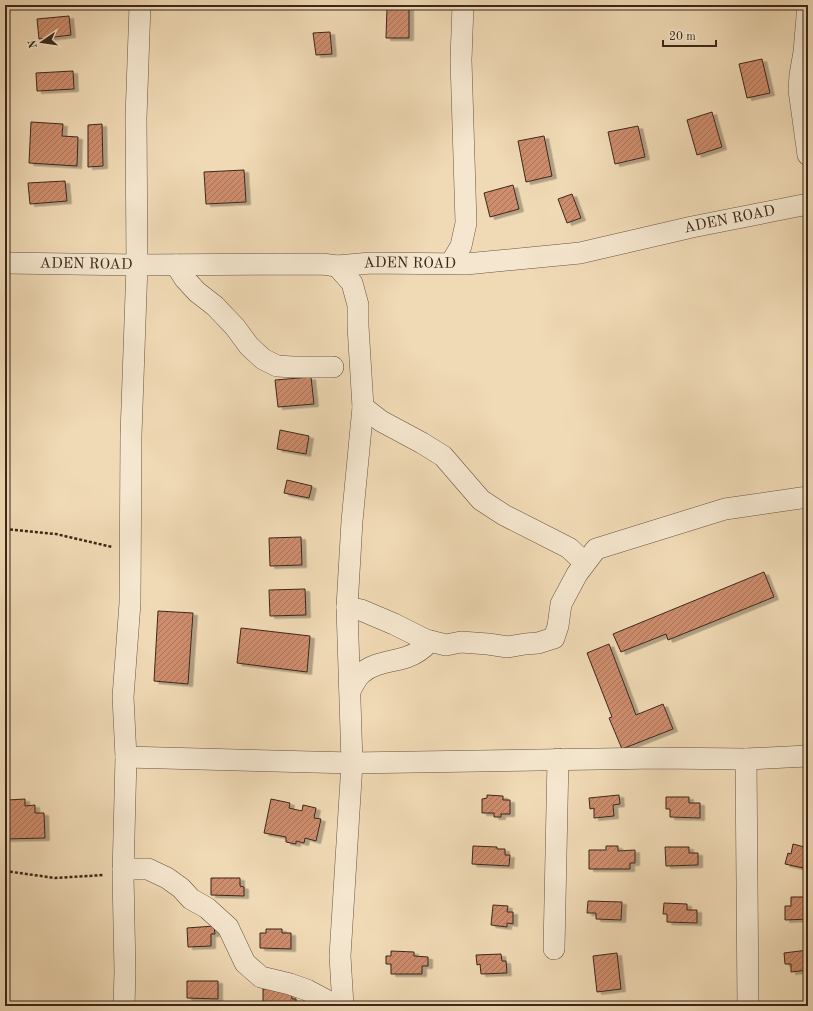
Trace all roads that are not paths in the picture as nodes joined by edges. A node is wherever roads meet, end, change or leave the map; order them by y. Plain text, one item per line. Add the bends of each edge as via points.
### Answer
1 (140, 5) edge
2 (463, 5) edge
3 (808, 5) edge
4 (808, 155) edge
5 (808, 204) edge
6 (5, 263) edge
7 (451, 264) junction
8 (137, 265) junction
9 (176, 265) junction
10 (337, 266) junction
11 (333, 367) dead end
12 (363, 407) junction
13 (808, 497) edge
14 (586, 563) junction
15 (348, 607) junction
16 (430, 641) junction
17 (350, 691) junction
18 (808, 756) edge
19 (126, 757) junction
20 (558, 759) junction
21 (746, 759) junction
22 (352, 763) junction
23 (123, 872) junction
24 (554, 949) dead end
25 (124, 1006) edge
26 (337, 1006) edge
27 (343, 1006) edge
28 (748, 1006) edge

1 - 8 street via 136,118
2 - 7 street via 466,223 461,246
3 - 4 street via 799,90
5 - 7 street, ADEN ROAD via 580,253
6 - 8 street, ADEN ROAD
7 - 10 street, ADEN ROAD via 371,263
8 - 9 street, ADEN ROAD
8 - 19 street via 131,436 130,602 123,697
9 - 10 street, ADEN ROAD
9 - 11 street via 197,292 216,306 262,359 277,366
10 - 12 street via 352,284 358,305
12 - 14 street via 381,421 443,456 481,500 504,515 569,548
12 - 15 street via 352,521
13 - 14 street via 726,509 596,549
14 - 16 street via 561,604 554,638 508,647 461,642 446,645
15 - 16 street
15 - 17 street
16 - 17 street via 416,653 362,673
17 - 22 street
18 - 21 street
19 - 22 street
19 - 23 street
20 - 21 street
20 - 22 street
20 - 24 street
21 - 28 street
22 - 27 street via 340,956
23 - 25 street
23 - 26 street via 148,869 167,878 228,927 245,963 261,977 307,990

